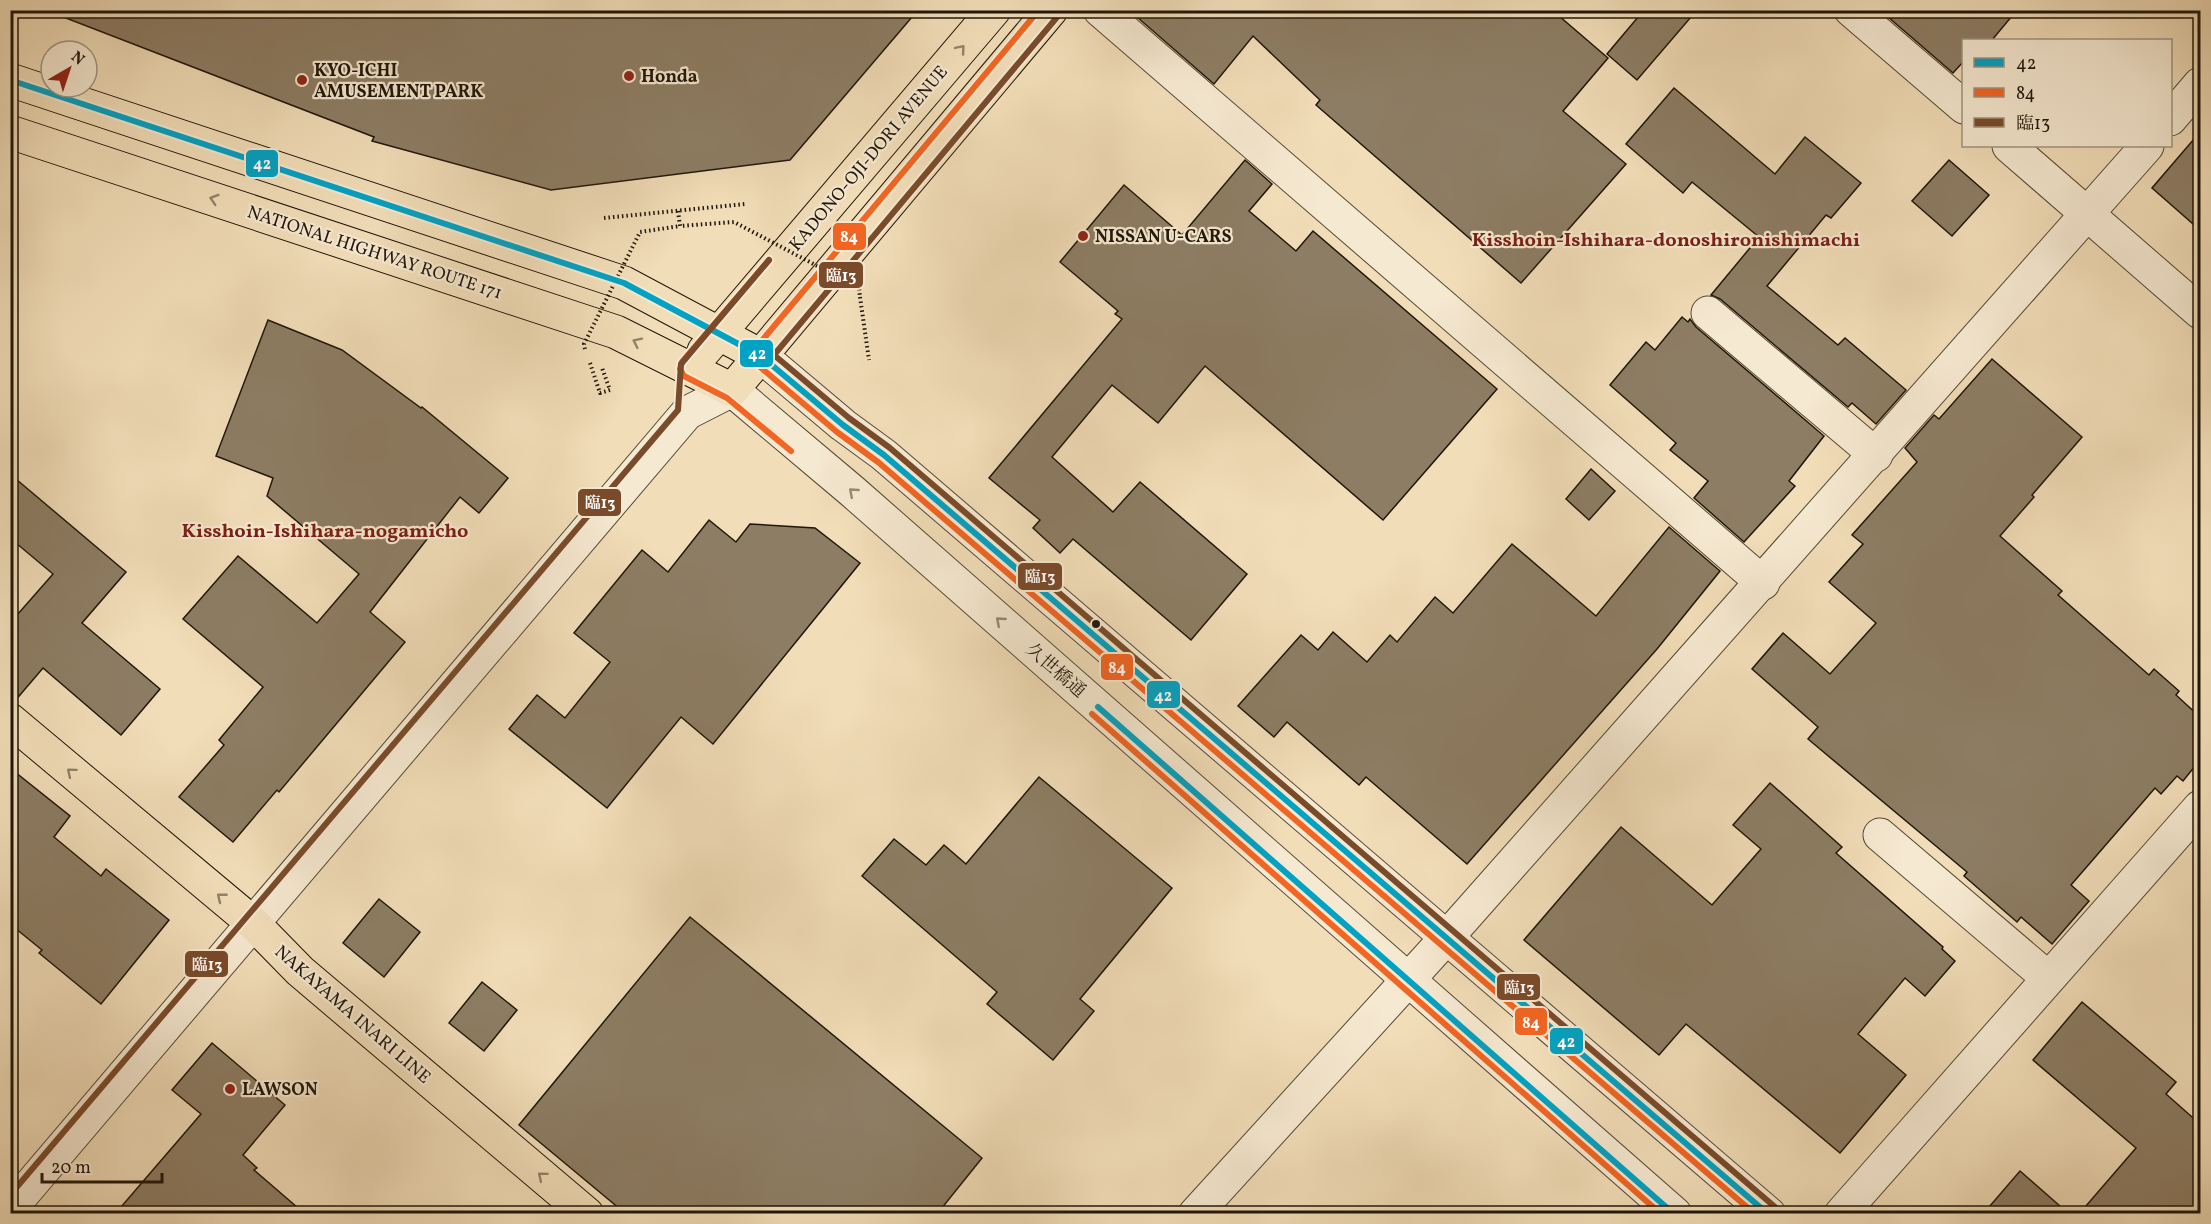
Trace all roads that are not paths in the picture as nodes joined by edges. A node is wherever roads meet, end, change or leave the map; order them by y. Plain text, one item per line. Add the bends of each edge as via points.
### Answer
1 (994, 10) edge
2 (1051, 10) edge
3 (1100, 10) edge
4 (1851, 10) edge
5 (10, 80) edge
6 (2200, 84) edge
7 (1962, 105) edge
8 (2172, 116) edge
9 (10, 132) edge
10 (2010, 147) edge
11 (2146, 147) edge
12 (2088, 213) junction
13 (2200, 312) edge
14 (1708, 313) dead end
15 (718, 334) junction
16 (761, 356) junction
17 (689, 368) junction
18 (732, 390) junction
19 (687, 414) junction
20 (1875, 455) junction
21 (1763, 583) junction
22 (10, 720) edge
23 (2200, 807) edge
24 (1880, 835) dead end
25 (254, 924) junction
26 (1448, 936) junction
27 (2048, 978) junction
28 (1407, 980) junction
29 (18, 1204) edge
30 (587, 1214) edge
31 (1195, 1214) edge
32 (1675, 1214) edge
33 (1769, 1214) edge
34 (1841, 1214) edge

15 -> 1 main road, KADONO-OJI-DORI AVENUE
2 - 16 main road
3 - 21 street
4 - 7 street
5 - 15 main road via 624,283
6 - 8 street
17 -> 9 main road, NATIONAL HIGHWAY ROUTE 171 via 616,332
10 - 12 street
11 - 12 street
12 - 13 street
12 - 20 street
14 - 20 street
15 - 16 main road
15 - 17 main road, KADONO-OJI-DORI AVENUE
16 - 18 main road
16 - 26 street via 884,455
17 - 18 main road, NATIONAL HIGHWAY ROUTE 171
17 - 19 street
18 - 19 street
28 -> 18 street, 久世橋通
19 - 25 street
20 - 21 street
21 - 26 street
25 -> 22 main road, NAKAYAMA INARI LINE
23 - 27 street
24 - 27 street
25 - 29 street
30 -> 25 main road, NAKAYAMA INARI LINE via 300,972
26 - 28 street
26 - 33 street
27 - 34 street
28 - 31 street
28 - 32 street, 久世橋通

